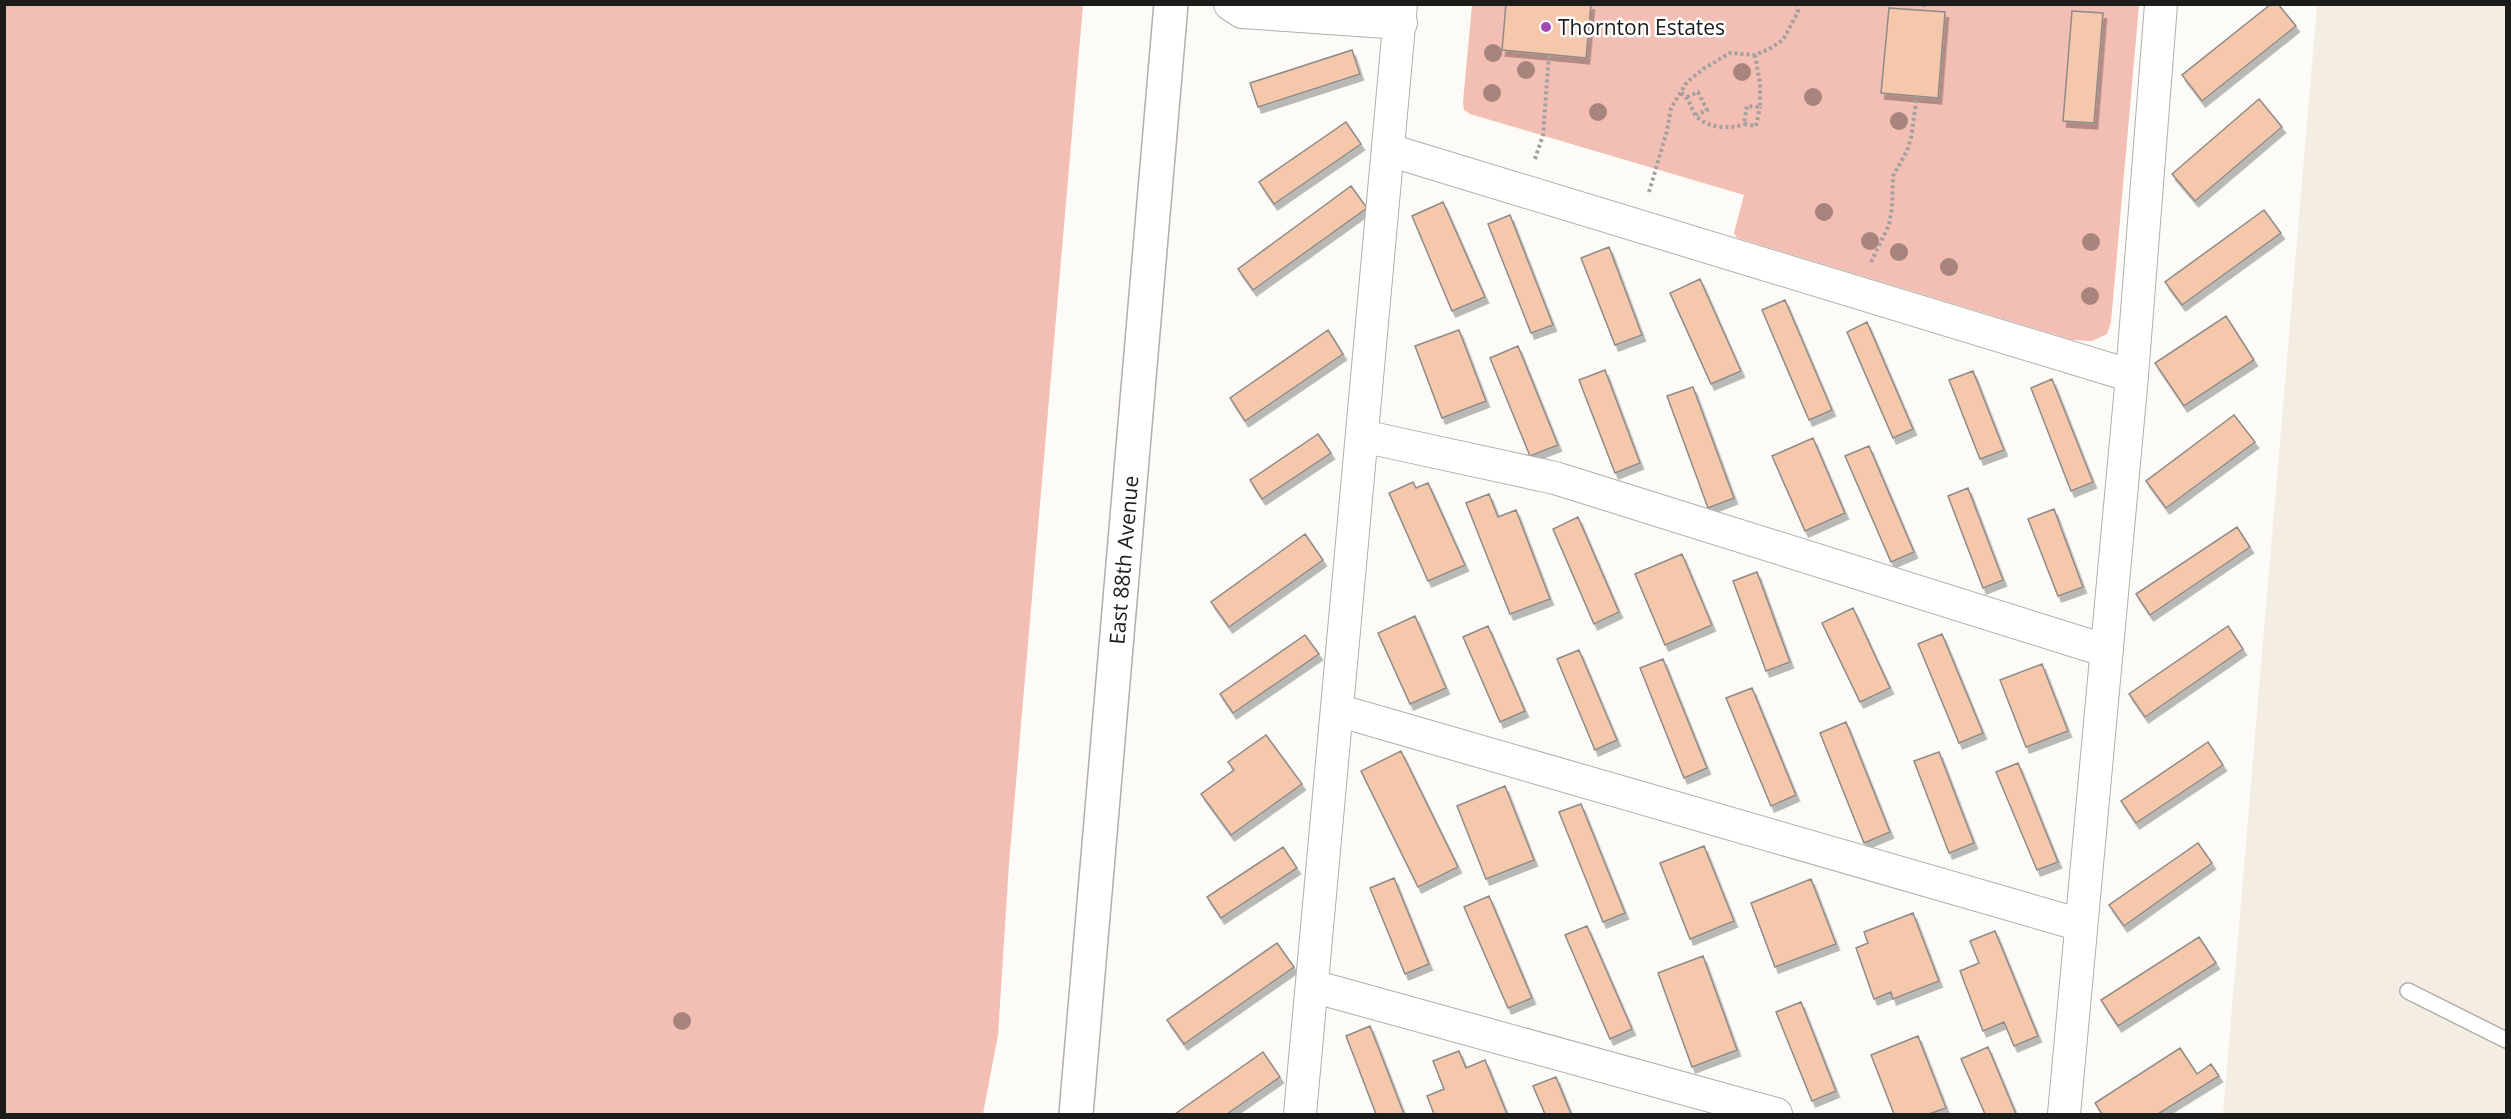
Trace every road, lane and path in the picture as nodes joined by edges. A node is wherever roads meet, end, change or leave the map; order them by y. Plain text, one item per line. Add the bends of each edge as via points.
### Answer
1 (1171, 4) edge
2 (1230, 4) edge
3 (1796, 4) edge
4 (1924, 4) edge
5 (2161, 4) edge
6 (1924, 10) dead end
7 (1401, 14) edge
8 (1755, 54) junction
9 (1549, 55) dead end
10 (1681, 93) junction
11 (1917, 96) dead end
12 (1687, 97) junction
13 (1760, 107) junction
14 (1696, 115) junction
15 (1744, 124) junction
16 (1389, 150) junction
17 (1525, 192) junction
18 (1639, 226) junction
19 (1859, 293) junction
20 (2132, 376) junction
21 (1362, 436) junction
22 (2107, 651) junction
23 (1337, 710) junction
24 (2081, 925) junction
25 (1312, 986) junction
26 (2408, 991) dead end
27 (2506, 1040) edge
28 (1076, 1114) edge
29 (1300, 1114) edge
30 (1776, 1114) edge
31 (2064, 1114) edge

1 - 28 main road, East 88th Avenue
2 - 7 street via 1242,12
3 - 8 path via 1798,12 1783,40
4 - 6 path
5 - 20 street
7 - 16 street
8 - 10 path via 1730,53 1687,82
8 - 13 path
9 - 17 path via 1543,135
10 - 12 path
10 - 18 path via 1671,108
11 - 19 path via 1911,138 1893,176 1888,225
12 - 14 path
12 - 14 path via 1698,92 1707,110
13 - 15 path via 1747,106
13 - 15 path via 1756,126
14 - 15 path via 1716,126
16 - 17 street
16 - 21 street
17 - 18 street
18 - 19 street
19 - 20 street
20 - 22 street
21 - 22 street via 1555,478
21 - 23 street
22 - 24 street
23 - 24 street
23 - 25 street
24 - 31 street
25 - 29 street
25 - 30 street
26 - 27 lane

